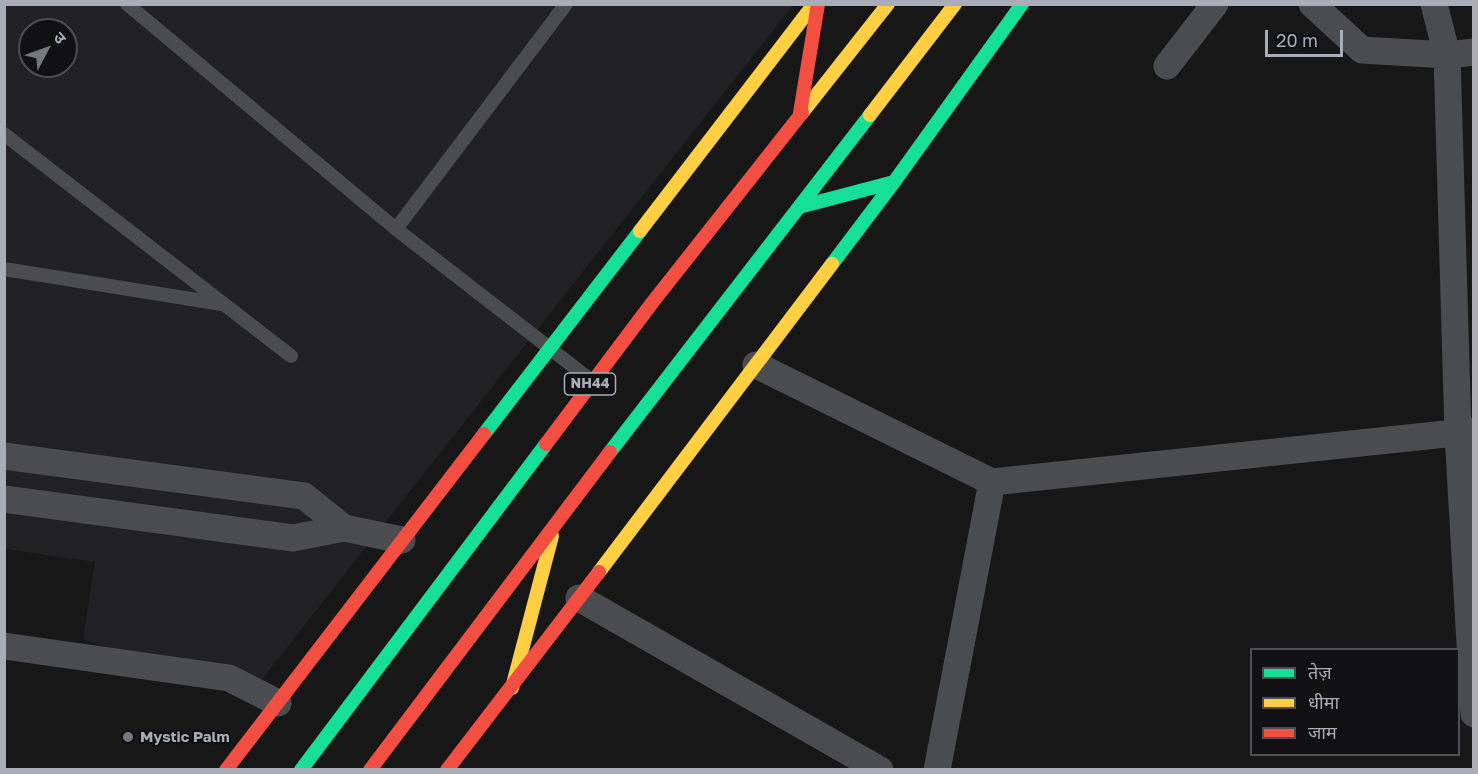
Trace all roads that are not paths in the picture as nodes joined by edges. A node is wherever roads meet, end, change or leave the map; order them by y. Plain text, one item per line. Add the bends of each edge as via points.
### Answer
1 (128, 4) edge
2 (566, 4) edge
3 (816, 4) edge
4 (888, 4) edge
5 (955, 4) edge
6 (1022, 4) edge
7 (1215, 4) edge
8 (1312, 4) edge
9 (1434, 4) edge
10 (1460, 53) edge
11 (1167, 66) dead end
12 (800, 117) junction
13 (4, 134) edge
14 (1462, 147) edge
15 (894, 182) junction
16 (799, 207) junction
17 (396, 229) junction
18 (4, 269) edge
19 (225, 305) junction
20 (1464, 341) edge
21 (550, 347) junction
22 (291, 356) dead end
23 (756, 365) junction
24 (592, 381) junction
25 (1466, 432) edge
26 (4, 456) edge
27 (152, 476) junction
28 (992, 482) junction
29 (4, 499) edge
30 (144, 518) junction
31 (555, 523) junction
32 (344, 528) junction
33 (402, 540) junction
34 (579, 598) junction
35 (4, 646) edge
36 (512, 688) junction
37 (278, 703) junction
38 (1473, 714) edge
39 (226, 770) edge
40 (301, 770) edge
41 (370, 770) edge
42 (447, 770) edge
43 (880, 770) edge
44 (937, 770) edge

1 - 17 lane
2 - 17 lane
3 - 12 main road
3 - 21 main road
4 - 12 main road, NH44
5 - 16 main road
6 - 15 main road
7 - 11 street
8 - 10 street via 1362,50
9 - 10 street
10 - 14 street
12 - 24 main road, NH44
13 - 19 lane
14 - 20 street
15 - 16 main road
15 - 23 main road
16 - 31 main road
17 - 21 lane
18 - 19 lane
19 - 22 lane
20 - 25 street
21 - 24 lane
21 - 33 main road
23 - 28 street
23 - 34 main road
24 - 40 main road, NH44
25 - 28 street
25 - 38 street
26 - 27 street
27 - 30 street
27 - 32 street via 304,496
28 - 44 street
29 - 30 street
30 - 32 street via 293,538
31 - 36 main road
31 - 41 main road
32 - 33 street
33 - 37 main road
34 - 36 main road
34 - 43 street
35 - 37 street via 229,678
36 - 42 main road
37 - 39 main road

